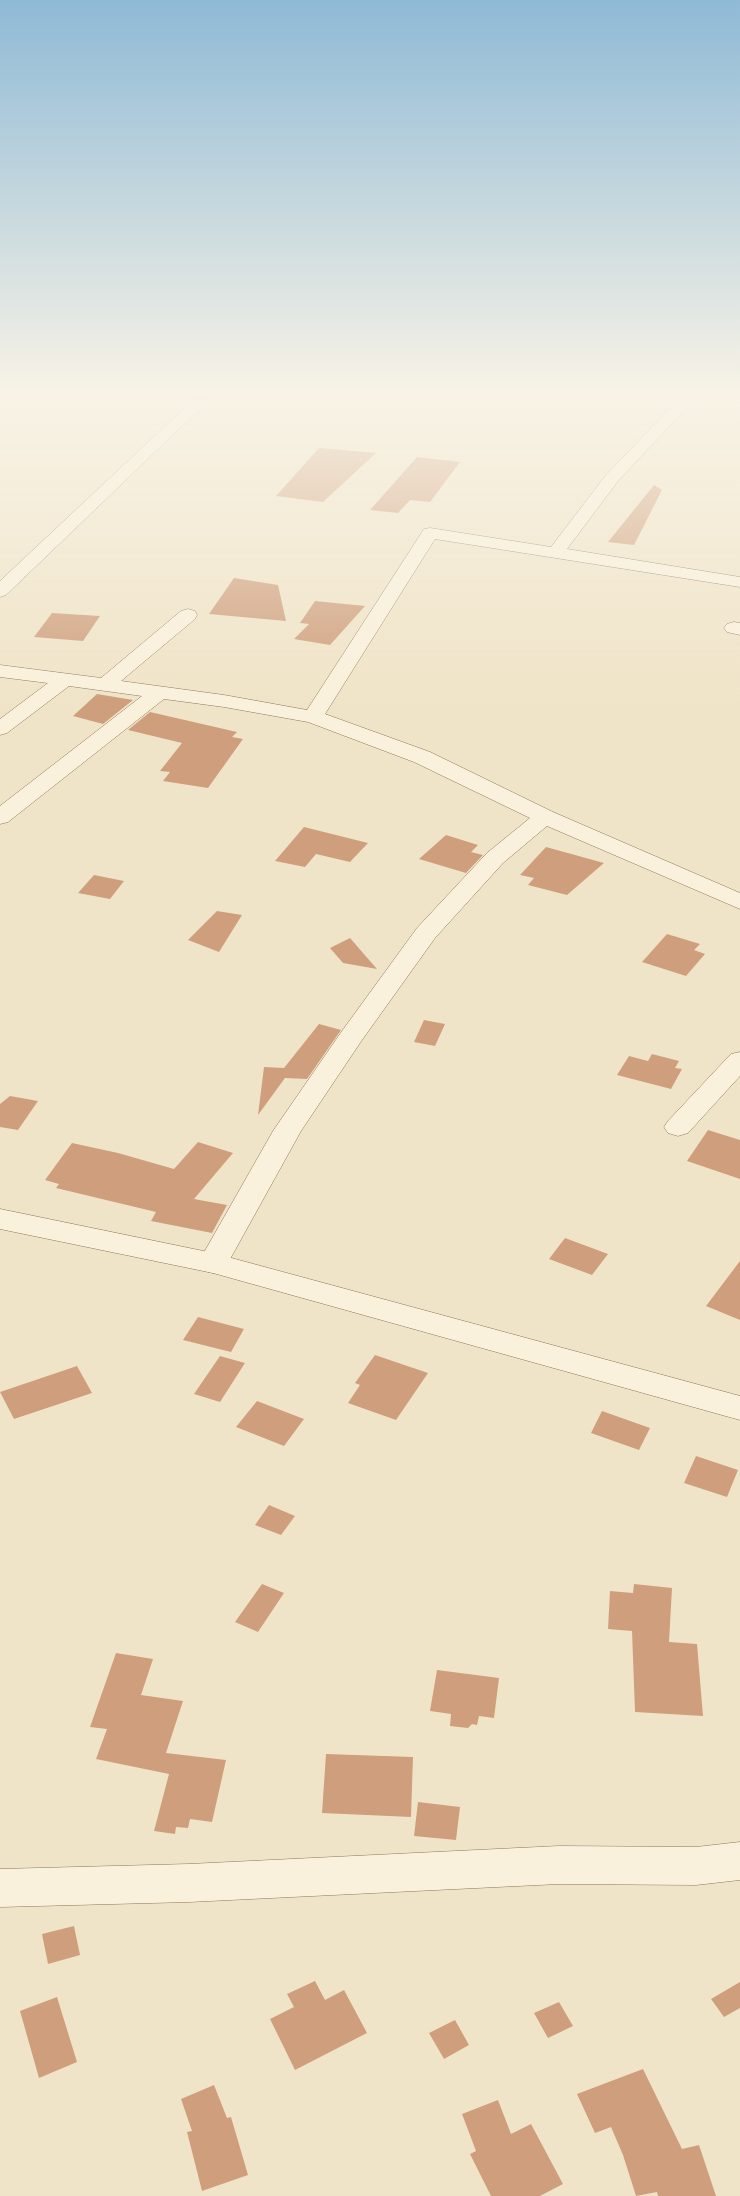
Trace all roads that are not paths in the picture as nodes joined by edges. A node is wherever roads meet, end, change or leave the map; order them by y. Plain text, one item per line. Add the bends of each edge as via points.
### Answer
1 (101, 495) edge
2 (599, 495) edge
3 (557, 552) junction
4 (740, 582) edge
5 (0, 591) edge
6 (188, 615) dead end
7 (0, 671) edge
8 (65, 680) junction
9 (105, 685) junction
10 (160, 692) junction
11 (313, 718) junction
12 (0, 729) edge
13 (545, 817) junction
14 (0, 818) edge
15 (740, 902) edge
16 (740, 1060) edge
17 (678, 1127) dead end
18 (0, 1219) edge
19 (213, 1263) junction
20 (740, 1408) edge
21 (740, 1861) edge
22 (0, 1888) edge

1 - 5 street
2 - 3 street
3 - 4 street
3 - 11 street via 430,533
6 - 9 street
7 - 8 street
8 - 9 street
8 - 12 street
9 - 10 street
10 - 11 street
10 - 14 street
11 - 13 street via 422,757
13 - 15 street
13 - 19 street via 495,858 420,941 287,1131
16 - 17 street
18 - 19 street
19 - 20 street
21 - 22 street via 696,1866 559,1865 189,1883

